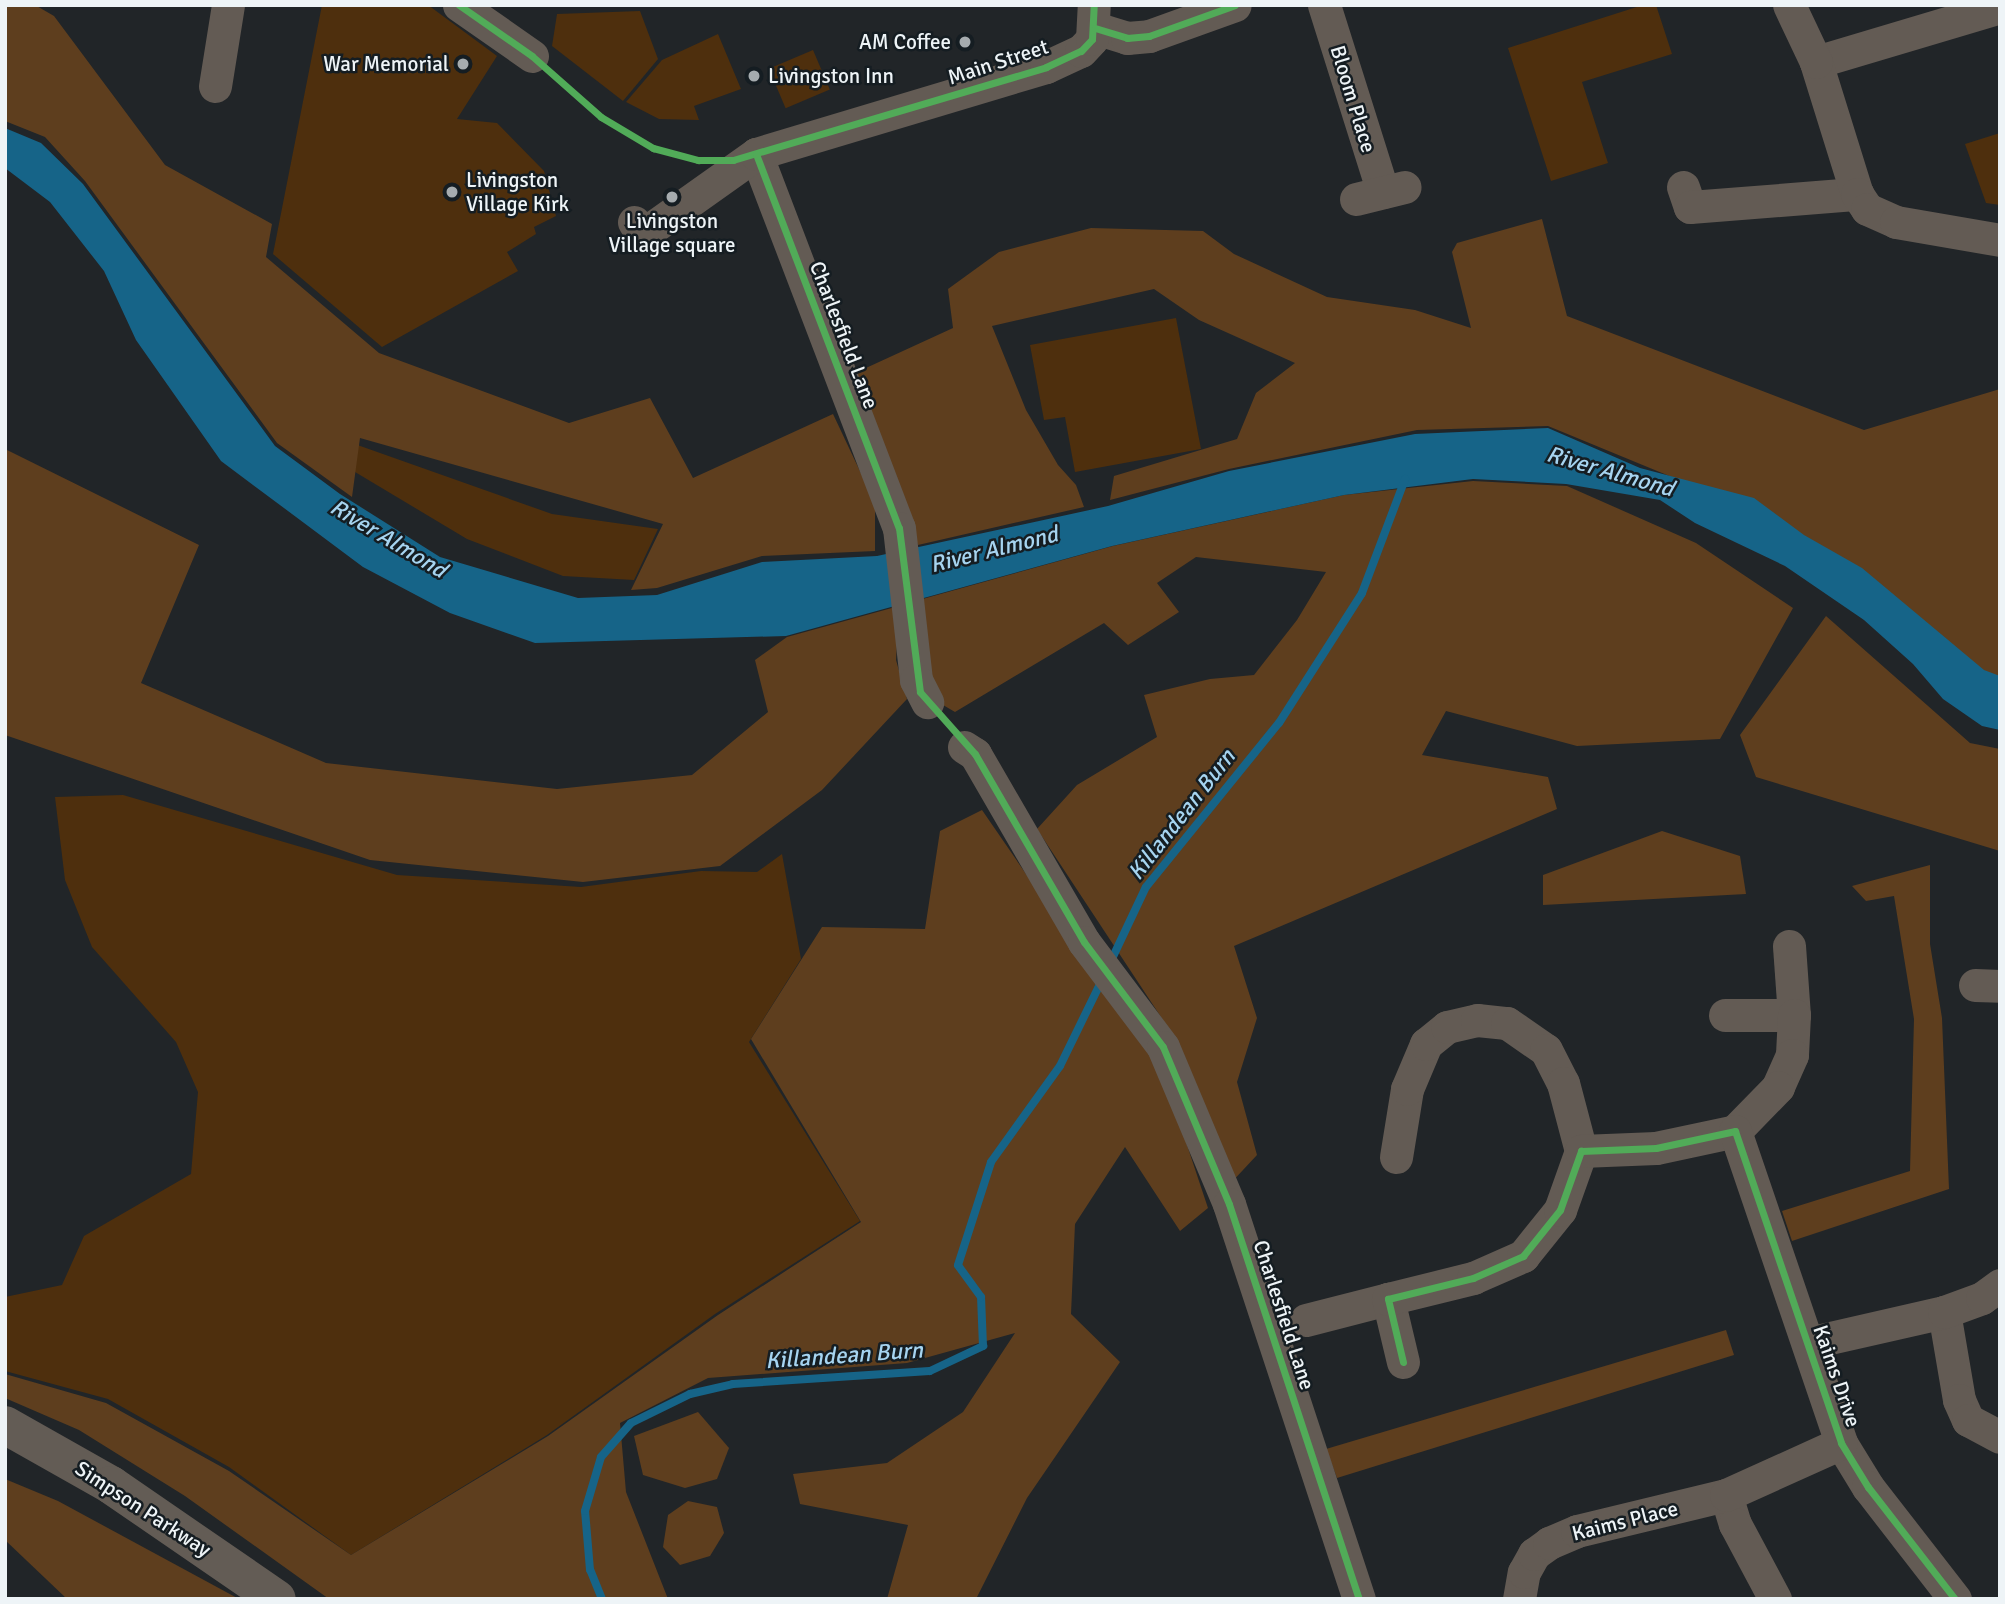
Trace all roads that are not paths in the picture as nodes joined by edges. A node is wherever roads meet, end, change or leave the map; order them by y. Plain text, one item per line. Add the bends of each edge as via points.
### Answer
1 (228, 5) edge
2 (458, 5) edge
3 (1235, 5) edge
4 (1324, 5) edge
5 (1789, 5) edge
6 (2000, 7) edge
7 (1094, 17) edge
8 (532, 56) dead end
9 (1816, 62) junction
10 (215, 86) dead end
11 (756, 154) junction
12 (1683, 187) dead end
13 (1381, 193) dead end
14 (1857, 194) junction
15 (634, 222) dead end
16 (2000, 240) edge
17 (927, 702) dead end
18 (964, 747) dead end
19 (1789, 946) dead end
20 (1725, 1015) dead end
21 (1794, 1015) junction
22 (1735, 1131) junction
23 (1581, 1151) junction
24 (1396, 1157) dead end
25 (2000, 1285) edge
26 (1388, 1299) junction
27 (1944, 1312) junction
28 (1306, 1320) dead end
29 (1808, 1343) junction
30 (1403, 1363) dead end
31 (5, 1425) edge
32 (2000, 1437) edge
33 (1841, 1443) junction
34 (1726, 1495) junction
35 (276, 1599) edge
36 (1359, 1599) edge
37 (1519, 1599) edge
38 (1775, 1599) edge
39 (1955, 1599) edge

1 - 10 street
2 - 8 street
3 - 7 street, Main Street via 1149,36 1127,38
4 - 13 street, Bloom Place
5 - 9 street
6 - 9 street
7 - 11 street, Main Street via 1081,51 1046,67
9 - 14 street
11 - 15 street, Main Street via 642,235
11 - 17 street, Charlesfield Lane via 899,528 916,680
12 - 14 street via 1690,207
14 - 16 street via 1867,209 1896,222
18 - 36 street, Charlesfield Lane via 975,754 1084,942 1163,1047 1229,1204
19 - 21 street
20 - 21 street
21 - 22 street via 1792,1055 1779,1087
22 - 23 street via 1656,1149
22 - 29 street, Kaims Drive
23 - 24 street via 1563,1083 1546,1050 1507,1023 1477,1020 1447,1027 1426,1044 1407,1089
23 - 26 street via 1560,1210 1523,1256 1473,1278
25 - 27 street via 1982,1298
26 - 28 street
26 - 30 street
27 - 29 street
27 - 32 street via 1959,1400 1968,1420
29 - 33 street, Kaims Drive
31 - 35 main road, Simpson Parkway via 111,1485
33 - 34 street, Kaims Place
33 - 39 street, Kaims Drive via 1884,1509
34 - 37 street, Kaims Place via 1577,1531 1549,1543 1534,1554 1524,1572
34 - 38 street via 1735,1524

